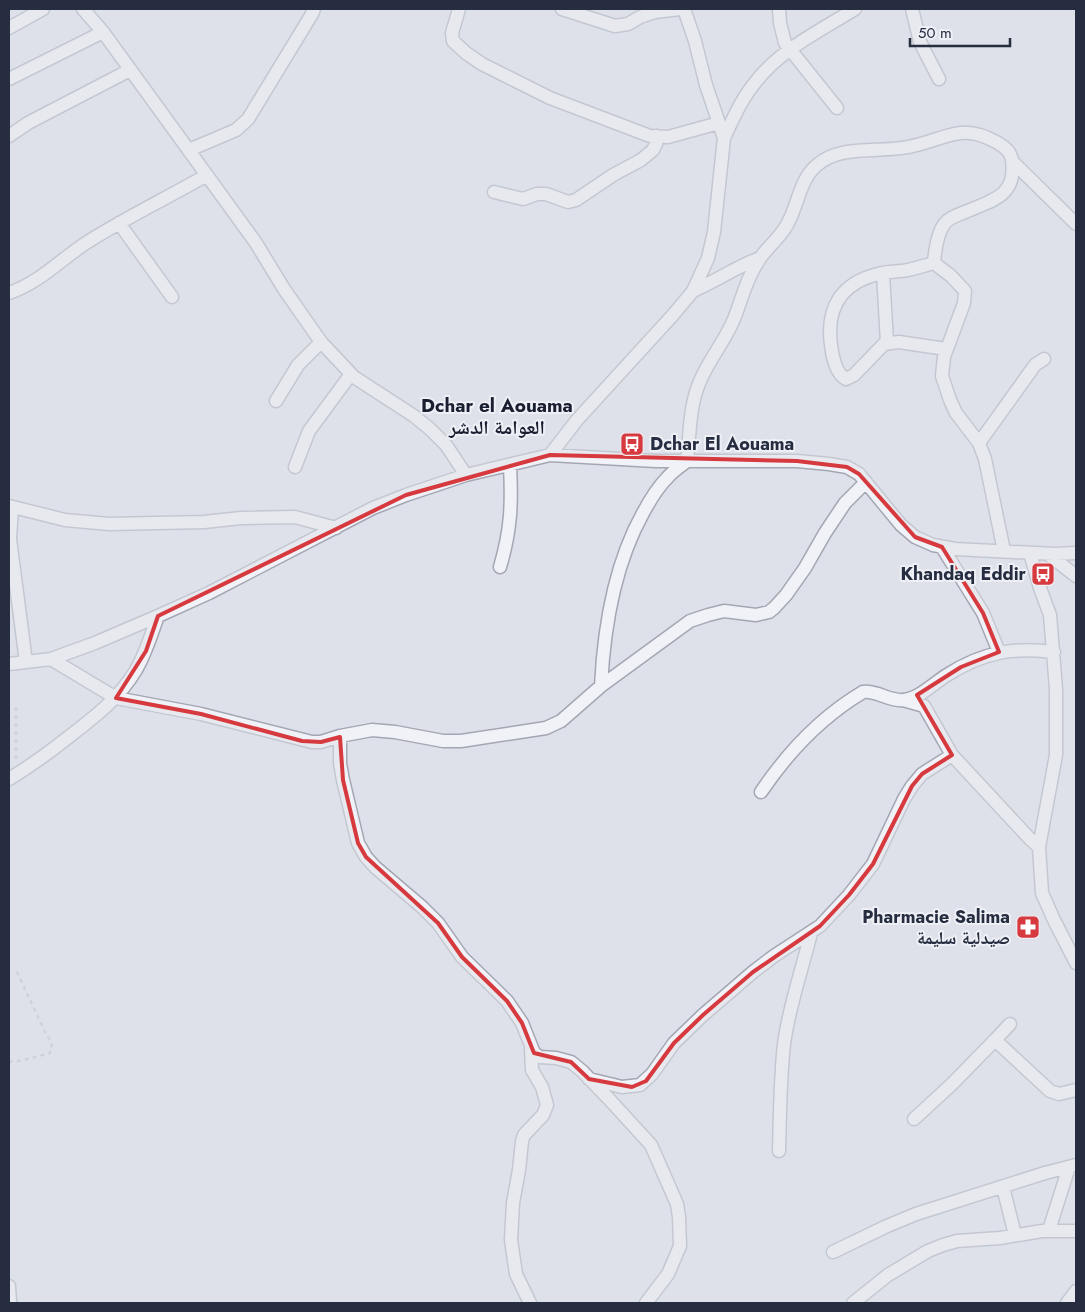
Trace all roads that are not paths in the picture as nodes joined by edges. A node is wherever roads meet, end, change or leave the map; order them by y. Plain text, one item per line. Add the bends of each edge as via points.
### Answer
1 (43, 9) edge
2 (82, 9) edge
3 (314, 9) edge
4 (459, 9) edge
5 (562, 9) edge
6 (680, 9) edge
7 (684, 9) edge
8 (779, 9) edge
9 (855, 9) edge
10 (912, 9) edge
11 (9, 28) edge
12 (103, 32) junction
13 (790, 51) junction
14 (130, 70) junction
15 (9, 79) edge
16 (939, 79) dead end
17 (837, 108) dead end
18 (718, 123) junction
19 (9, 136) edge
20 (657, 136) junction
21 (724, 138) junction
22 (189, 150) junction
23 (1012, 161) junction
24 (207, 175) junction
25 (494, 192) dead end
26 (119, 223) junction
27 (1076, 224) edge
28 (760, 258) junction
29 (934, 263) junction
30 (883, 273) junction
31 (693, 290) junction
32 (9, 293) edge
33 (172, 297) dead end
34 (321, 342) junction
35 (887, 343) junction
36 (946, 349) junction
37 (1044, 360) dead end
38 (351, 374) junction
39 (276, 401) dead end
40 (979, 443) junction
41 (550, 455) junction
42 (688, 460) junction
43 (510, 465) junction
44 (295, 467) dead end
45 (466, 475) junction
46 (866, 482) junction
47 (10, 507) edge
48 (336, 528) junction
49 (942, 547) junction
50 (1004, 551) junction
51 (1030, 552) junction
52 (1076, 553) edge
53 (1048, 554) junction
54 (500, 567) dead end
55 (1076, 576) edge
56 (158, 616) junction
57 (999, 652) junction
58 (1054, 652) junction
59 (51, 659) junction
60 (26, 662) junction
61 (9, 664) edge
62 (601, 686) junction
63 (116, 698) junction
64 (903, 700) junction
65 (340, 736) junction
66 (952, 755) junction
67 (12, 777) edge
68 (761, 792) dead end
69 (1039, 847) junction
70 (811, 933) junction
71 (1076, 963) edge
72 (1010, 1024) dead end
73 (995, 1040) junction
74 (531, 1049) junction
75 (589, 1079) junction
76 (1076, 1090) edge
77 (914, 1119) dead end
78 (779, 1151) dead end
79 (1073, 1166) edge
80 (1003, 1186) junction
81 (1049, 1230) junction
82 (1076, 1231) edge
83 (1014, 1234) junction
84 (833, 1252) dead end
85 (9, 1286) edge
86 (1076, 1291) edge
87 (10, 1303) edge
88 (530, 1303) edge
89 (646, 1303) edge
90 (853, 1303) edge
91 (1067, 1303) edge

1 - 11 street
2 - 12 street
3 - 22 street via 248,119 236,130
4 - 20 street via 453,40 482,64 550,98 636,132
5 - 6 street via 615,26 655,12
7 - 18 street
8 - 13 street via 782,33
9 - 13 street
10 - 16 street via 920,42
12 - 14 street
12 - 15 street
13 - 17 street
13 - 21 street via 754,83
14 - 19 street
14 - 22 street
18 - 20 street via 668,137
18 - 21 street
20 - 25 street via 653,150 641,160 576,200 568,202 546,194 523,199
21 - 31 street via 714,232 708,258
22 - 24 street
23 - 27 street
23 - 28 street via 1002,146 972,132 950,134 909,147 859,151 823,160 810,172 786,228
23 - 29 street via 1012,182 1006,191 946,223 938,238
24 - 26 street
24 - 34 street
26 - 32 street via 31,284
26 - 33 street
28 - 31 street
28 - 42 street via 724,341 700,379 692,415
29 - 30 street
29 - 36 street via 965,292 964,303
30 - 35 street
30 - 35 street via 855,281 845,289 833,310 830,336 836,366 846,379
31 - 41 street via 577,420
34 - 38 street
34 - 39 street via 298,365
35 - 36 street
36 - 40 street via 944,384 956,413
37 - 40 street via 1035,365
38 - 44 street via 309,431
38 - 45 street via 430,429 446,445
40 - 50 street
41 - 42 street
41 - 43 street
42 - 46 street via 829,464 847,468
42 - 62 street via 652,496 624,554 612,594 602,655
43 - 45 street
43 - 54 street via 512,507
45 - 48 street via 406,494
46 - 49 street via 901,525 915,536
46 - 62 street via 846,503 795,583 769,612 756,615 724,611 690,621
47 - 48 street via 65,520 109,524 295,517
47 - 60 street via 10,538
48 - 56 street
49 - 50 street
49 - 57 street via 983,613
50 - 51 street
51 - 53 street
51 - 58 street via 1050,615
52 - 53 street
53 - 55 street
56 - 59 street
56 - 63 street via 146,651
57 - 58 street via 1032,649
57 - 64 street via 961,667
58 - 69 street via 1056,755
59 - 60 street
59 - 63 street
60 - 61 street
62 - 65 street via 561,721 546,728 461,741 372,730
63 - 65 street via 201,714 302,741 321,742
63 - 67 street
64 - 66 street via 924,706
64 - 68 street via 863,692 824,719 790,754
65 - 74 street via 343,780 358,843 366,857 438,923 462,957 507,1001 522,1023
66 - 69 street
66 - 70 street via 922,774 912,786 873,864 834,913
69 - 71 street via 1042,893
70 - 75 street via 760,966 704,1015 674,1043 640,1086
70 - 78 street via 784,1044
72 - 73 street
73 - 76 street via 1050,1091 1059,1094
73 - 77 street
74 - 75 street via 540,1057 571,1062
74 - 88 street via 532,1070 545,1094 546,1105 522,1141 511,1240 516,1274
75 - 89 street via 650,1145 677,1204 680,1246 668,1274
79 - 80 street
79 - 81 street
80 - 83 street
80 - 84 street via 916,1214
81 - 82 street
81 - 83 street
83 - 90 street via 957,1241 928,1251
85 - 87 street
86 - 91 street

